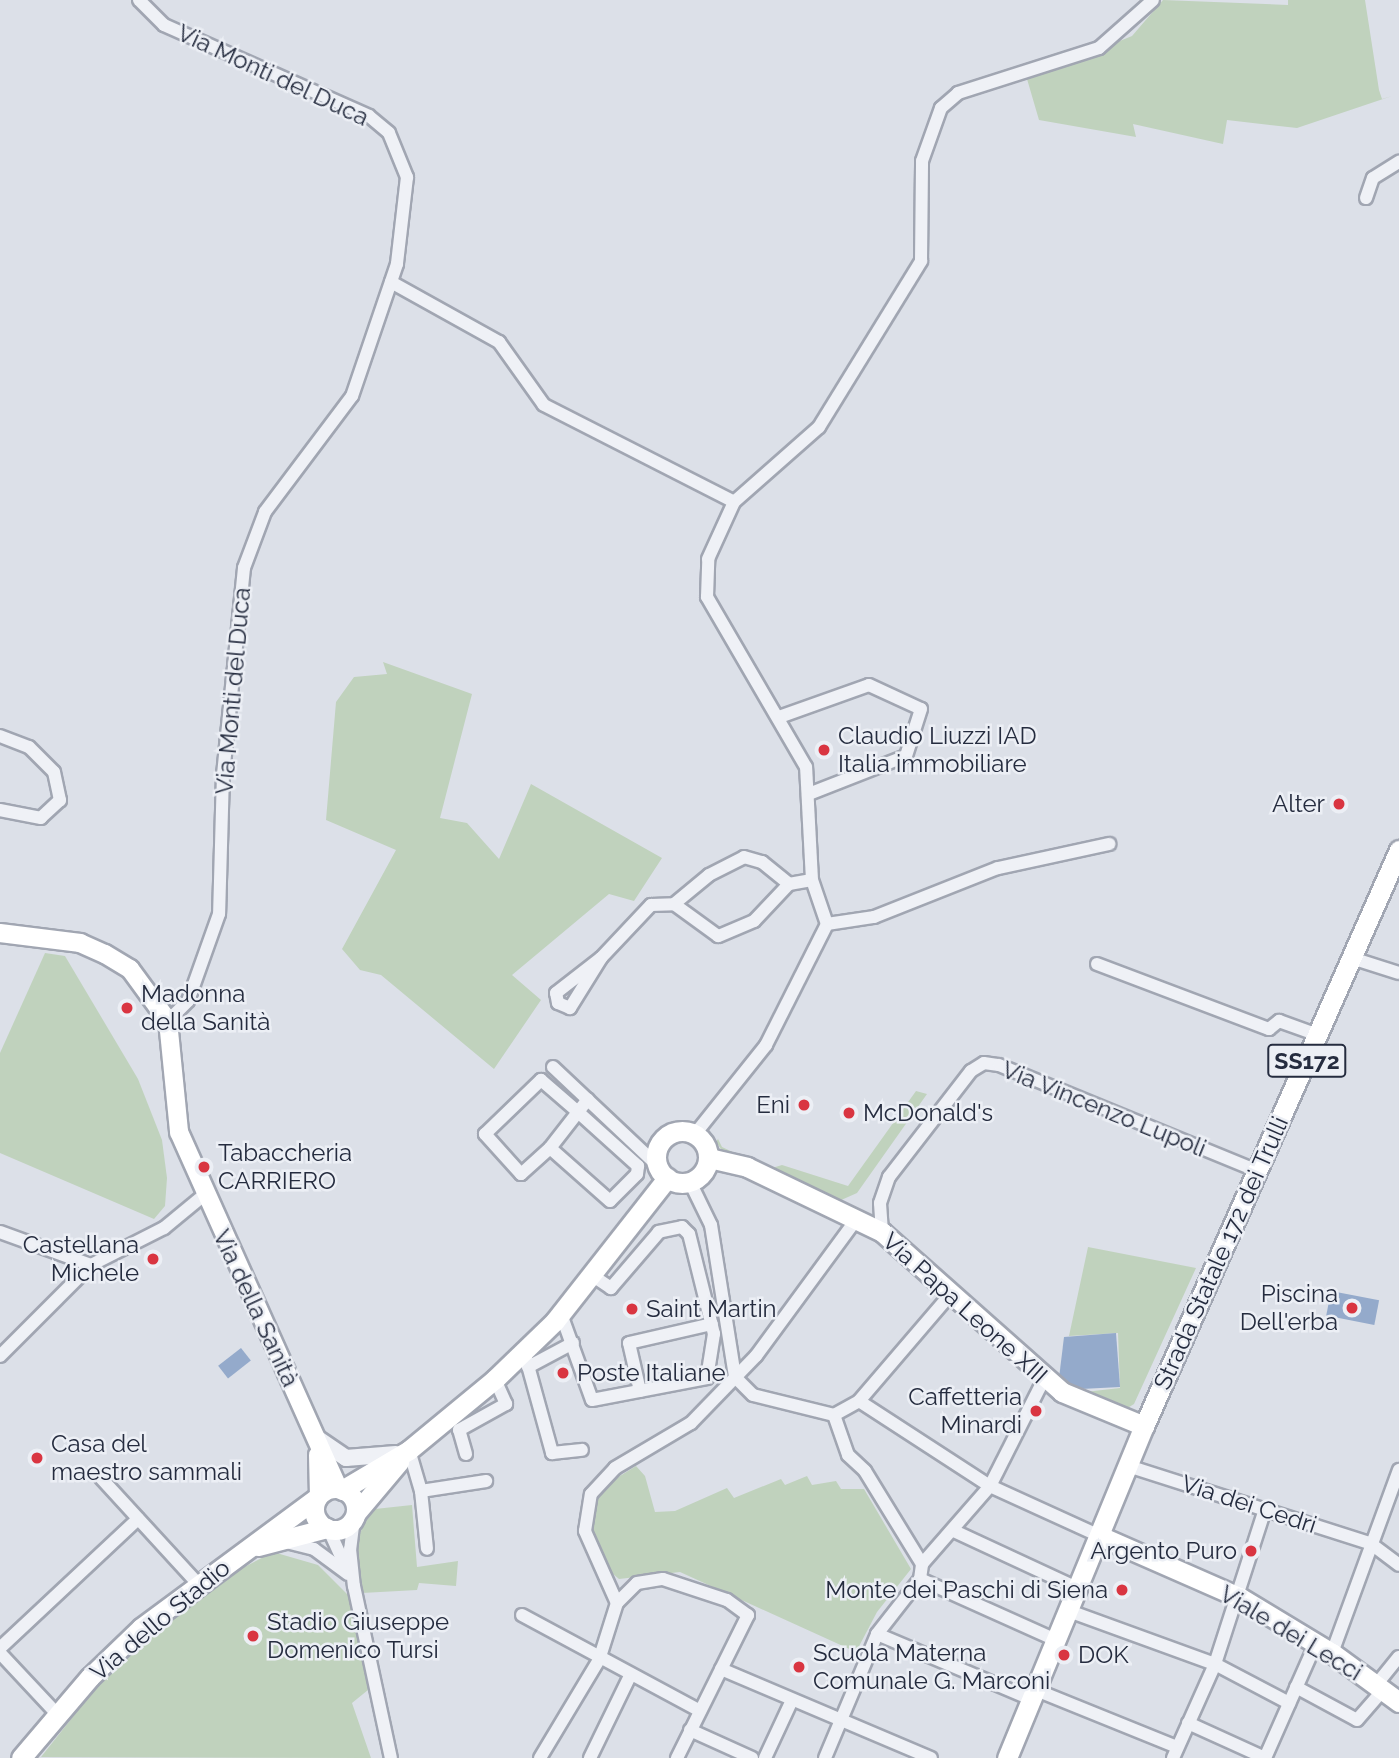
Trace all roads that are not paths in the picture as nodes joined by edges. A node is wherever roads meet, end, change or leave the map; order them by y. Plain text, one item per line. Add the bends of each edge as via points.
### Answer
1 (139, 0) edge
2 (1153, 0) edge
3 (1399, 162) edge
4 (1367, 198) dead end
5 (391, 282) junction
6 (734, 502) junction
7 (782, 716) junction
8 (0, 736) edge
9 (811, 793) junction
10 (0, 810) edge
11 (1109, 844) dead end
12 (1399, 850) edge
13 (812, 880) junction
14 (789, 884) junction
15 (674, 904) junction
16 (828, 924) junction
17 (0, 933) edge
18 (601, 958) dead end
19 (1352, 958) junction
20 (1097, 964) dead end
21 (1399, 973) edge
22 (168, 1021) junction
23 (1318, 1035) junction
24 (553, 1067) dead end
25 (588, 1099) junction
26 (578, 1112) junction
27 (695, 1134) junction
28 (550, 1148) junction
29 (709, 1158) junction
30 (1258, 1171) junction
31 (662, 1172) junction
32 (690, 1182) junction
33 (204, 1195) junction
34 (856, 1220) junction
35 (0, 1232) edge
36 (882, 1232) junction
37 (91, 1265) junction
38 (593, 1276) junction
39 (950, 1295) junction
40 (561, 1314) junction
41 (712, 1324) junction
42 (573, 1343) junction
43 (0, 1356) edge
44 (526, 1359) junction
45 (735, 1377) junction
46 (1044, 1378) junction
47 (495, 1380) junction
48 (640, 1391) junction
49 (859, 1401) junction
50 (834, 1415) junction
51 (309, 1421) junction
52 (1144, 1426) junction
53 (317, 1438) junction
54 (409, 1450) junction
55 (582, 1450) dead end
56 (466, 1454) dead end
57 (1128, 1466) junction
58 (1399, 1470) edge
59 (101, 1478) dead end
60 (486, 1481) dead end
61 (990, 1486) junction
62 (340, 1489) junction
63 (421, 1491) junction
64 (318, 1496) junction
65 (1265, 1509) junction
66 (355, 1516) junction
67 (138, 1519) junction
68 (328, 1529) junction
69 (954, 1531) junction
70 (1102, 1536) junction
71 (278, 1541) junction
72 (1370, 1543) junction
73 (247, 1549) junction
74 (427, 1549) dead end
75 (922, 1564) junction
76 (1399, 1565) edge
77 (920, 1579) junction
78 (351, 1580) junction
79 (199, 1585) junction
80 (1077, 1588) junction
81 (1239, 1597) junction
82 (617, 1603) junction
83 (1069, 1611) junction
84 (522, 1615) dead end
85 (877, 1634) junction
86 (1056, 1640) junction
87 (1324, 1648) junction
88 (0, 1651) edge
89 (1399, 1657) edge
90 (599, 1660) junction
91 (1215, 1664) junction
92 (721, 1669) junction
93 (630, 1676) junction
94 (1296, 1687) junction
95 (1386, 1692) edge
96 (1033, 1694) junction
97 (792, 1700) junction
98 (1289, 1703) junction
99 (700, 1711) junction
100 (57, 1714) junction
101 (842, 1721) junction
102 (1188, 1723) junction
103 (690, 1730) junction
104 (1175, 1753) edge
105 (24, 1757) edge
106 (391, 1758) edge
107 (540, 1758) edge
108 (590, 1758) edge
109 (677, 1758) edge
110 (752, 1758) edge
111 (765, 1758) edge
112 (825, 1758) edge
113 (931, 1758) edge
114 (1007, 1758) edge
115 (1265, 1758) edge

1 - 5 street, Via Monti del Duca via 164,24 356,110 389,134 407,177 407,217
2 - 6 street via 1099,48 958,93 941,108 922,161 921,261 819,427
3 - 4 street via 1373,178
5 - 6 street via 499,342 544,405
5 - 22 street, Via Monti del Duca via 352,396 265,512 244,568 223,774 219,914 188,1001
6 - 7 street via 708,559 707,597
7 - 9 street via 806,767
7 - 9 street via 869,685 921,709 906,756
8 - 10 street via 29,747 54,772 60,800 41,818
9 - 13 street
11 - 16 street via 998,868 874,917
12 - 19 main road, Strada Statale 172 dei Trulli / SS172
13 - 14 street
13 - 16 street
14 - 15 street via 762,862 744,857 709,875
14 - 15 street via 754,921 718,936
15 - 18 street via 651,905
16 - 27 street via 766,1045
17 - 22 main road via 80,943 105,954 130,969
19 - 21 street
19 - 23 main road, Strada Statale 172 dei Trulli / SS172
20 - 23 street via 1269,1029 1279,1021
22 - 33 main road, Via della Sanità via 179,1132
23 - 30 main road, Strada Statale 172 dei Trulli / SS172
24 - 25 street
25 - 26 street
25 - 31 street
26 - 28 street
26 - 28 street via 638,1166 636,1174 610,1201
26 - 28 street via 541,1080 485,1134 521,1174
27 - 29 main road
27 - 31 main road via 669,1134 658,1148
29 - 32 main road via 703,1173
29 - 34 main road, Via Papa Leone XIII via 747,1167
30 - 36 street, Via Vincenzo Lupoli via 999,1065 984,1063 971,1071 889,1177 880,1203
30 - 52 main road, Strada Statale 172 dei Trulli / SS172
31 - 32 main road
31 - 38 main road
32 - 45 street via 711,1225
33 - 37 street via 164,1228
33 - 51 main road, Via della Sanità
34 - 36 main road, Via Papa Leone XIII
34 - 45 street via 756,1356
35 - 37 street
36 - 39 main road, Via Papa Leone XIII
37 - 43 street
38 - 40 main road
38 - 41 street via 611,1289 659,1233 682,1227 689,1234
39 - 46 main road, Via Papa Leone XIII
39 - 49 street
40 - 42 street
40 - 44 main road
41 - 48 street via 706,1378
41 - 48 street via 629,1343
42 - 44 street
42 - 48 street via 592,1400
44 - 47 main road
44 - 55 street via 552,1453
45 - 50 street via 753,1395
45 - 82 street via 691,1423 615,1468 592,1494 585,1531
46 - 52 main road, Via Papa Leone XIII via 1062,1392
46 - 61 street
47 - 54 main road
47 - 56 street via 506,1404 459,1430
49 - 50 street
49 - 61 street
50 - 75 street via 848,1455 865,1471
51 - 53 main road, Via della Sanità
51 - 64 main road, Via della Sanità via 320,1463
52 - 57 main road, SS172
53 - 54 street via 328,1451 363,1461
53 - 62 main road, Via della Sanità
54 - 62 main road
54 - 63 street
54 - 66 main road
57 - 65 street, Via dei Cedri
57 - 70 main road, SS172
58 - 72 street
59 - 67 street
60 - 63 street
61 - 69 street
61 - 70 street
62 - 64 main road
62 - 66 main road via 353,1499
63 - 74 street
64 - 68 main road via 315,1516
64 - 73 main road, Via dello Stadio
65 - 72 street, Via dei Cedri
65 - 81 street
66 - 68 main road via 346,1527
66 - 78 street
67 - 79 street
67 - 88 street
68 - 71 main road, Via dello Stadio
68 - 78 street
69 - 75 street
69 - 80 street
70 - 80 main road, SS172
70 - 81 main road, Viale dei Lecci
71 - 73 main road, Via dello Stadio
71 - 78 street, Via dello Stadio via 314,1549
72 - 76 street, Via dei Cedri
72 - 87 street
73 - 79 main road, Via dello Stadio
75 - 77 street
77 - 85 street
77 - 86 street
78 - 106 street
79 - 100 main road, Via dello Stadio via 141,1629
80 - 83 main road, SS172
81 - 87 main road, Viale dei Lecci
81 - 91 street
82 - 90 street
82 - 92 street via 637,1583 663,1579 727,1600 748,1615
83 - 86 main road, SS172
83 - 91 street
84 - 90 street
85 - 96 street
85 - 101 street
86 - 96 main road, SS172
87 - 94 street
87 - 95 main road, Viale dei Lecci
88 - 100 street
89 - 95 street
90 - 93 street
90 - 107 street
91 - 98 street
91 - 102 street
92 - 97 street
92 - 99 street
93 - 99 street
93 - 108 street
94 - 95 street via 1357,1720
94 - 98 street
96 - 104 street
96 - 114 main road, SS172
97 - 101 street
97 - 111 street
98 - 115 street
99 - 103 street
100 - 105 main road, Via dello Stadio
101 - 112 street
101 - 113 street
102 - 104 street
102 - 115 street
103 - 109 street
103 - 110 street

